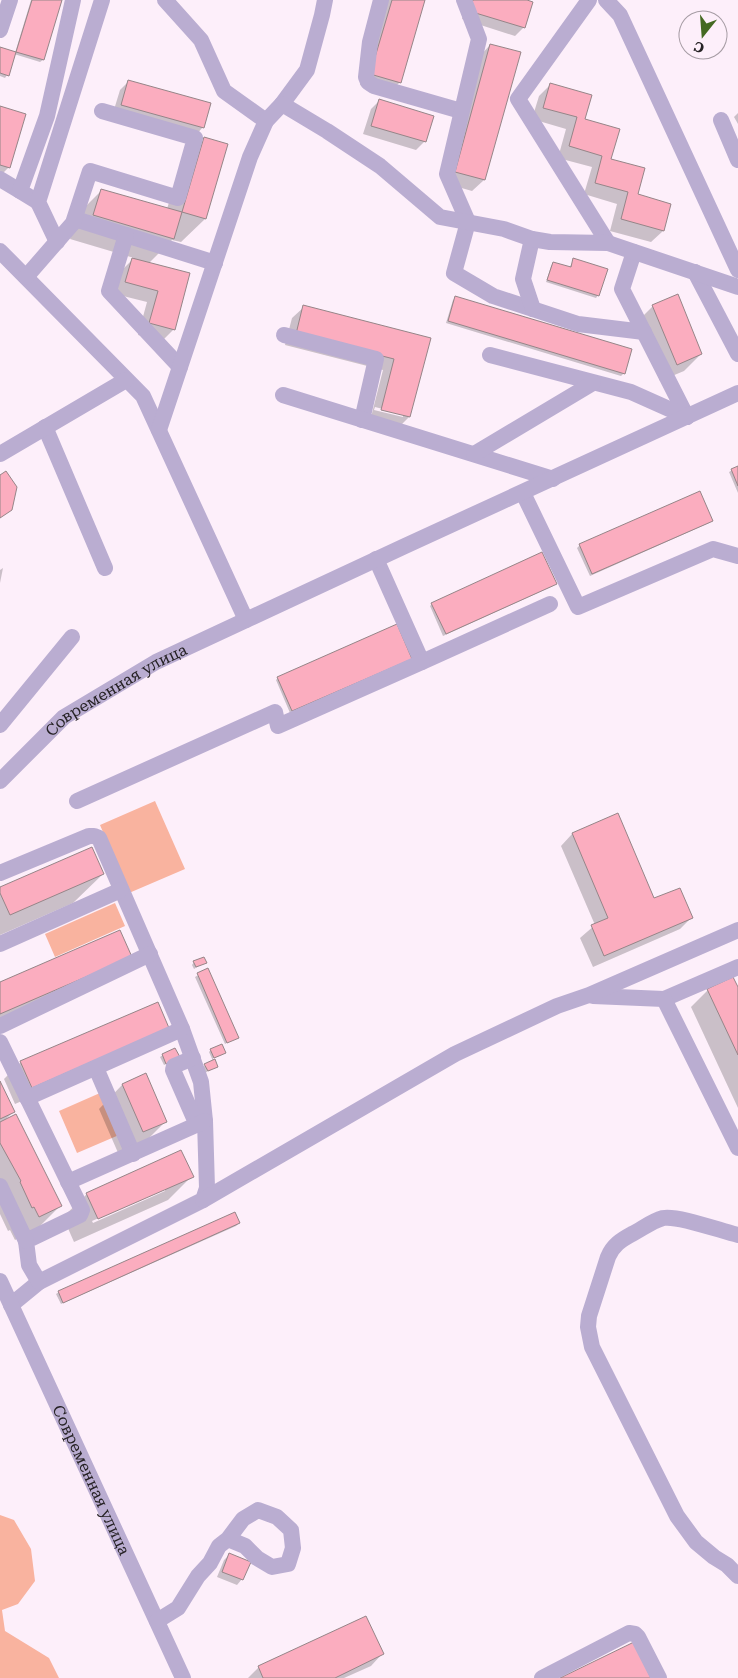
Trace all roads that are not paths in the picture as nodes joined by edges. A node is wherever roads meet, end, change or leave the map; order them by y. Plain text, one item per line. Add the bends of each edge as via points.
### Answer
1 (10, 0) edge
2 (74, 0) edge
3 (102, 0) edge
4 (165, 0) edge
5 (325, 0) edge
6 (382, 0) edge
7 (464, 0) edge
8 (589, 0) edge
9 (606, 0) edge
10 (0, 30) edge
11 (282, 104) junction
12 (102, 111) dead end
13 (461, 111) junction
14 (720, 120) dead end
15 (266, 121) junction
16 (738, 160) edge
17 (0, 179) edge
18 (20, 191) junction
19 (38, 202) junction
20 (74, 220) junction
21 (468, 222) junction
22 (126, 235) junction
23 (532, 239) junction
24 (57, 242) junction
25 (608, 243) junction
26 (0, 251) edge
27 (634, 252) junction
28 (215, 263) junction
29 (738, 270) edge
30 (695, 272) junction
31 (26, 277) junction
32 (738, 287) edge
33 (533, 309) junction
34 (644, 332) junction
35 (284, 335) dead end
36 (738, 354) edge
37 (490, 356) dead end
38 (180, 367) junction
39 (126, 380) junction
40 (593, 382) junction
41 (738, 393) edge
42 (283, 395) dead end
43 (687, 417) junction
44 (362, 420) junction
45 (44, 427) junction
46 (159, 430) junction
47 (0, 454) edge
48 (474, 454) junction
49 (553, 479) junction
50 (522, 493) junction
51 (738, 556) edge
52 (376, 559) junction
53 (104, 568) dead end
54 (550, 604) dead end
55 (246, 620) junction
56 (72, 637) dead end
57 (422, 662) junction
58 (0, 725) edge
59 (0, 781) edge
60 (77, 801) dead end
61 (0, 873) edge
62 (121, 890) junction
63 (738, 930) edge
64 (2, 938) edge
65 (150, 954) junction
66 (738, 967) edge
67 (589, 996) junction
68 (664, 999) junction
69 (0, 1026) edge
70 (182, 1029) junction
71 (0, 1042) edge
72 (193, 1058) junction
73 (96, 1068) junction
74 (27, 1098) junction
75 (201, 1123) junction
76 (738, 1148) edge
77 (133, 1154) junction
78 (68, 1182) junction
79 (0, 1186) edge
80 (203, 1200) junction
81 (738, 1236) edge
82 (26, 1241) junction
83 (0, 1281) edge
84 (39, 1282) junction
85 (11, 1305) junction
86 (228, 1539) dead end
87 (734, 1567) edge
88 (157, 1621) junction
89 (183, 1678) edge
90 (542, 1678) edge
91 (659, 1678) edge

1 - 10 street
2 - 18 street via 47,116
3 - 19 street
4 - 15 street via 201,40 224,92
5 - 11 street via 307,70
6 - 13 street via 370,42 368,82
7 - 13 street via 479,39
8 - 25 street via 518,98
9 - 29 street via 620,15
11 - 15 street
11 - 21 street via 380,166 440,217
12 - 20 street via 195,138 178,198 90,171
13 - 21 street via 447,174
14 - 16 street
15 - 28 street via 250,158
17 - 18 street
18 - 19 street
19 - 24 street
20 - 22 street
20 - 24 street
21 - 23 street
21 - 33 street via 454,273 493,296
22 - 28 street
22 - 38 street via 109,291
23 - 25 street
23 - 33 street via 523,279
24 - 31 street
25 - 27 street
26 - 31 street
27 - 30 street
27 - 34 street via 622,289
28 - 38 street
30 - 32 street
30 - 36 street
31 - 39 street
33 - 34 street via 578,324
34 - 43 street
35 - 44 street via 376,359
37 - 40 street
38 - 46 street
39 - 45 street
39 - 46 street via 143,396
40 - 43 street via 631,392
40 - 48 street
41 - 43 street, Современная улица
42 - 44 street
43 - 49 street, Современная улица
44 - 48 street
45 - 47 street
45 - 53 street
46 - 55 street
48 - 49 street
49 - 50 street, Современная улица
50 - 51 street via 578,607 713,549
50 - 52 street, Современная улица
52 - 55 street, Современная улица
52 - 57 street
54 - 57 street
55 - 59 street, Современная улица via 156,662 64,717
56 - 58 street
57 - 60 street via 278,726 275,712
61 - 62 street via 94,836 99,838
62 - 64 street
62 - 65 street
63 - 67 street
65 - 69 street
65 - 70 street
66 - 68 street
67 - 68 street
67 - 80 street via 557,1006 455,1054
68 - 76 street
70 - 72 street
70 - 73 street
71 - 74 street
72 - 75 street via 201,1082
72 - 75 street via 174,1066 173,1070
73 - 74 street
73 - 77 street
74 - 78 street
75 - 77 street
75 - 80 street via 208,1188
77 - 78 street
78 - 82 street via 82,1213
79 - 82 street
80 - 84 street
81 - 87 street via 667,1218 620,1241 610,1250 588,1327 592,1347 677,1516 696,1542 714,1557
82 - 84 street via 29,1265
83 - 85 street, Современная улица
84 - 85 street
85 - 88 street, Современная улица
86 - 88 street via 219,1546 178,1608
88 - 89 street, Современная улица
90 - 91 street via 629,1634 635,1634

